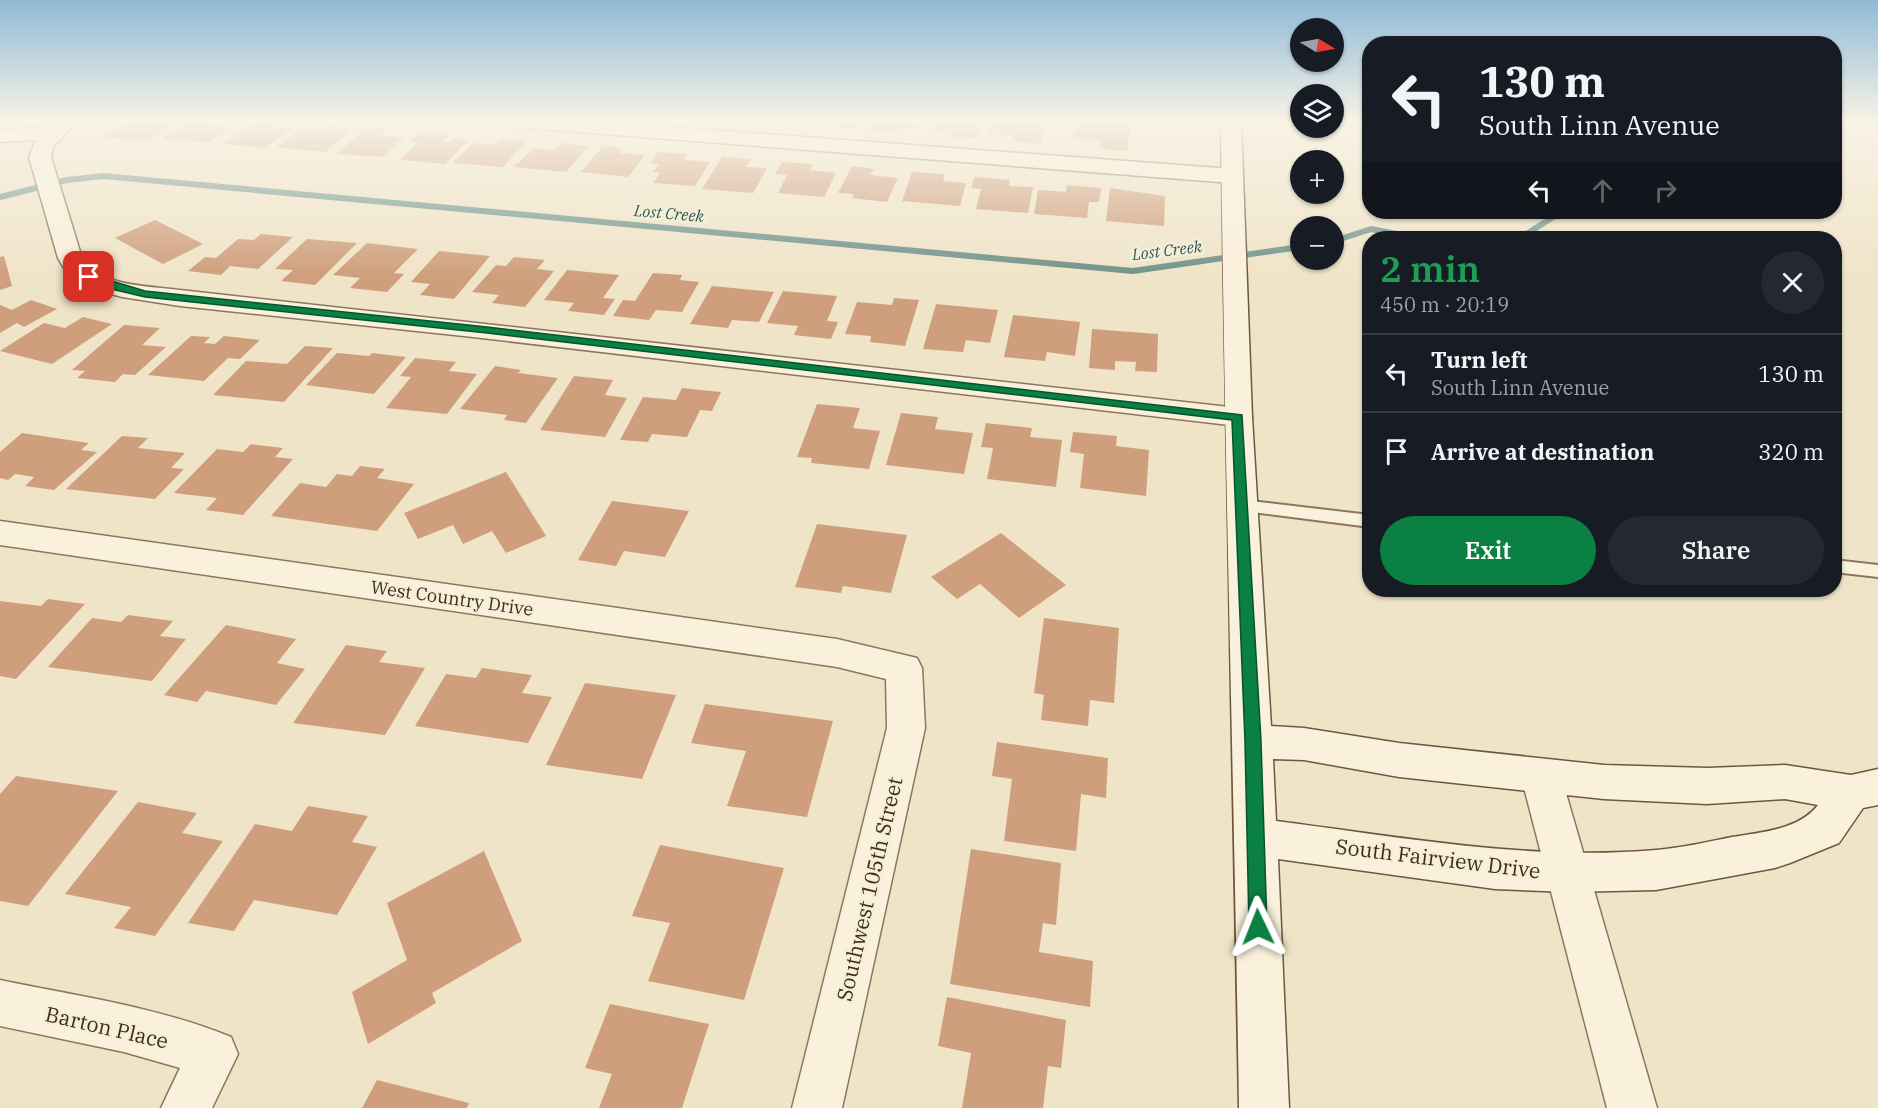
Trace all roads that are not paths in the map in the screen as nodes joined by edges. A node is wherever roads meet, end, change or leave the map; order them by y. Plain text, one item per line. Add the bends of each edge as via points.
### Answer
1 (43, 173) edge
2 (1189, 173) edge
3 (1232, 173) edge
4 (1232, 176) junction
5 (1238, 417) junction
6 (1242, 507) junction
7 (1362, 520) edge
8 (0, 534) edge
9 (1842, 567) edge
10 (1878, 571) edge
11 (904, 668) joint
12 (1253, 741) junction
13 (1541, 776) junction
14 (1864, 790) edge
15 (1255, 837) junction
16 (1568, 872) junction
17 (0, 1003) edge
18 (186, 1108) edge
19 (817, 1108) edge
20 (1264, 1108) edge
21 (1632, 1108) edge

1 - 5 street via 77,270 102,284 145,294
2 - 4 street
3 - 4 street
4 - 5 street
5 - 6 street
6 - 7 lane
6 - 12 street
8 - 11 street, West Country Drive via 837,652
9 - 10 lane
11 - 19 street, Southwest 105th Street via 906,728
12 - 13 street, South Fairview Drive via 1304,744 1399,760
12 - 15 street
13 - 14 street, South Fairview Drive via 1707,786 1785,782
13 - 16 street
14 - 16 street, South Fairview Drive via 1824,830 1775,849 1656,870
15 - 16 street, South Fairview Drive via 1495,869
15 - 20 street
16 - 21 street
17 - 18 street, Barton Place via 124,1029 214,1054

